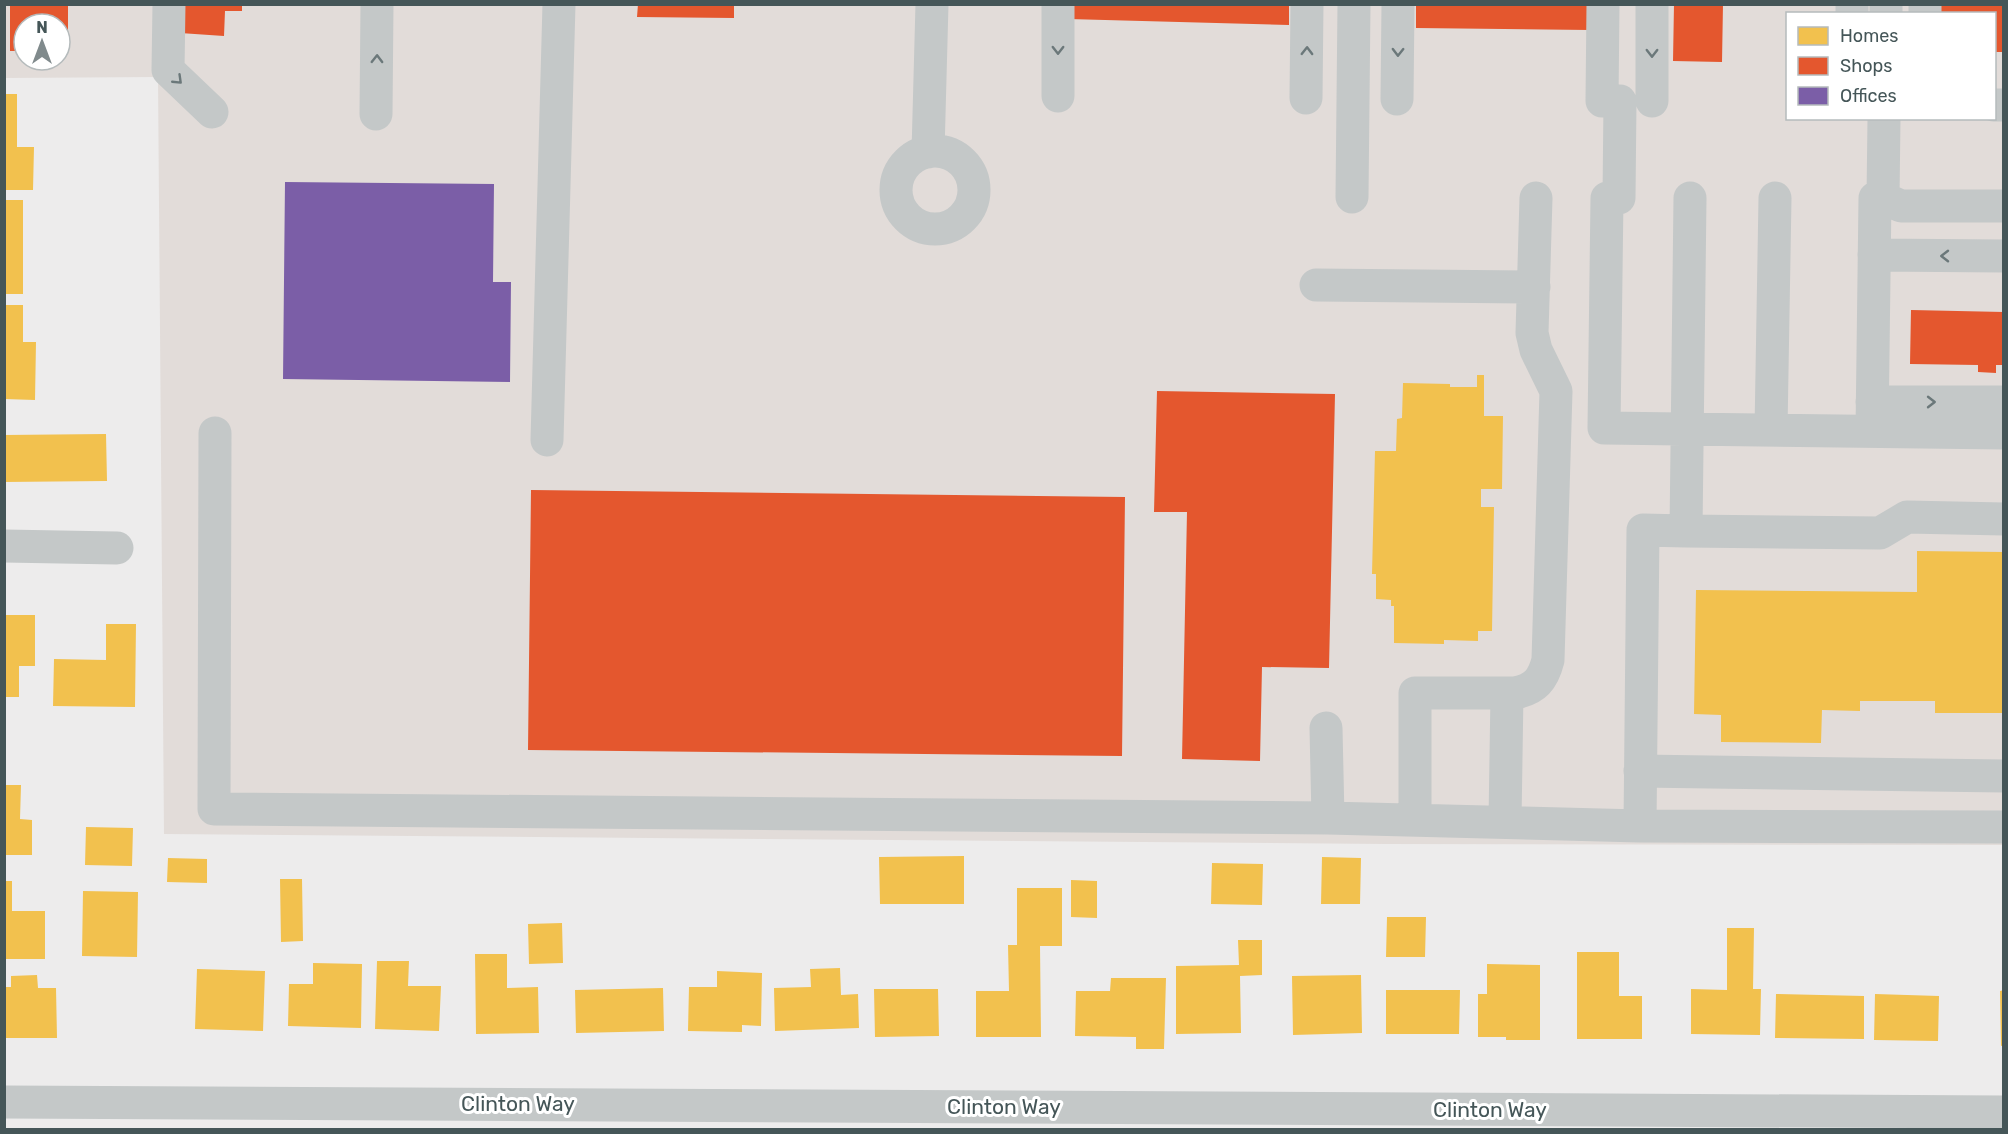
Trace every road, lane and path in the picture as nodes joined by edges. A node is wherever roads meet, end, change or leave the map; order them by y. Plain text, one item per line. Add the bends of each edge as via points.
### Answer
1 (169, 4) edge
2 (377, 4) edge
3 (559, 4) edge
4 (932, 4) edge
5 (1058, 4) edge
6 (1307, 4) edge
7 (1354, 4) edge
8 (1398, 4) edge
9 (1603, 4) edge
10 (1652, 4) edge
11 (1058, 96) dead end
12 (1306, 98) dead end
13 (1397, 99) dead end
14 (1625, 101) junction
15 (212, 112) dead end
16 (376, 114) dead end
17 (1884, 120) edge
18 (928, 152) dead end
19 (1352, 197) dead end
20 (1536, 198) dead end
21 (1690, 198) dead end
22 (1774, 198) dead end
23 (1875, 198) dead end
24 (2004, 206) edge
25 (1874, 255) junction
26 (2004, 256) edge
27 (1316, 285) dead end
28 (1534, 287) junction
29 (2004, 402) edge
30 (1872, 417) junction
31 (1555, 427) junction
32 (1604, 428) junction
33 (1687, 429) junction
34 (1771, 430) junction
35 (2004, 432) edge
36 (215, 433) dead end
37 (547, 440) dead end
38 (2004, 519) edge
39 (1686, 531) junction
40 (4, 546) edge
41 (117, 548) dead end
42 (1507, 693) junction
43 (1326, 728) dead end
44 (1640, 771) junction
45 (2004, 776) edge
46 (1328, 818) junction
47 (1415, 820) junction
48 (1505, 822) junction
49 (1640, 826) junction
50 (2004, 827) edge
51 (4, 1102) edge
52 (2004, 1112) edge

1 -> 15 street via 168,70
16 -> 2 street
3 - 37 street
4 - 18 street
5 -> 11 street
12 -> 6 street
7 - 19 street
8 -> 13 street
9 - 14 street
10 -> 14 street
14 - 32 street via 1613,198
17 - 24 street via 1883,198 1900,206
20 - 28 street
21 - 33 street
22 - 34 street
23 - 25 street
26 -> 25 street
25 - 30 street
27 - 28 street
28 - 31 street via 1532,333 1556,391
30 -> 29 street
30 - 34 street
30 - 35 street
31 - 32 street
31 - 42 street via 1548,660 1544,675 1535,685 1526,691
32 - 33 street
33 - 34 street
33 - 39 street
36 - 46 street via 214,809
38 - 39 street via 1907,517 1880,533
39 - 44 street via 1643,530
40 - 41 street
42 - 47 street via 1415,693
42 - 48 street
43 - 46 street
44 - 45 street
44 - 49 street
46 - 47 street
47 - 48 street
48 - 49 street
49 - 50 street
51 - 52 street, Clinton Way

